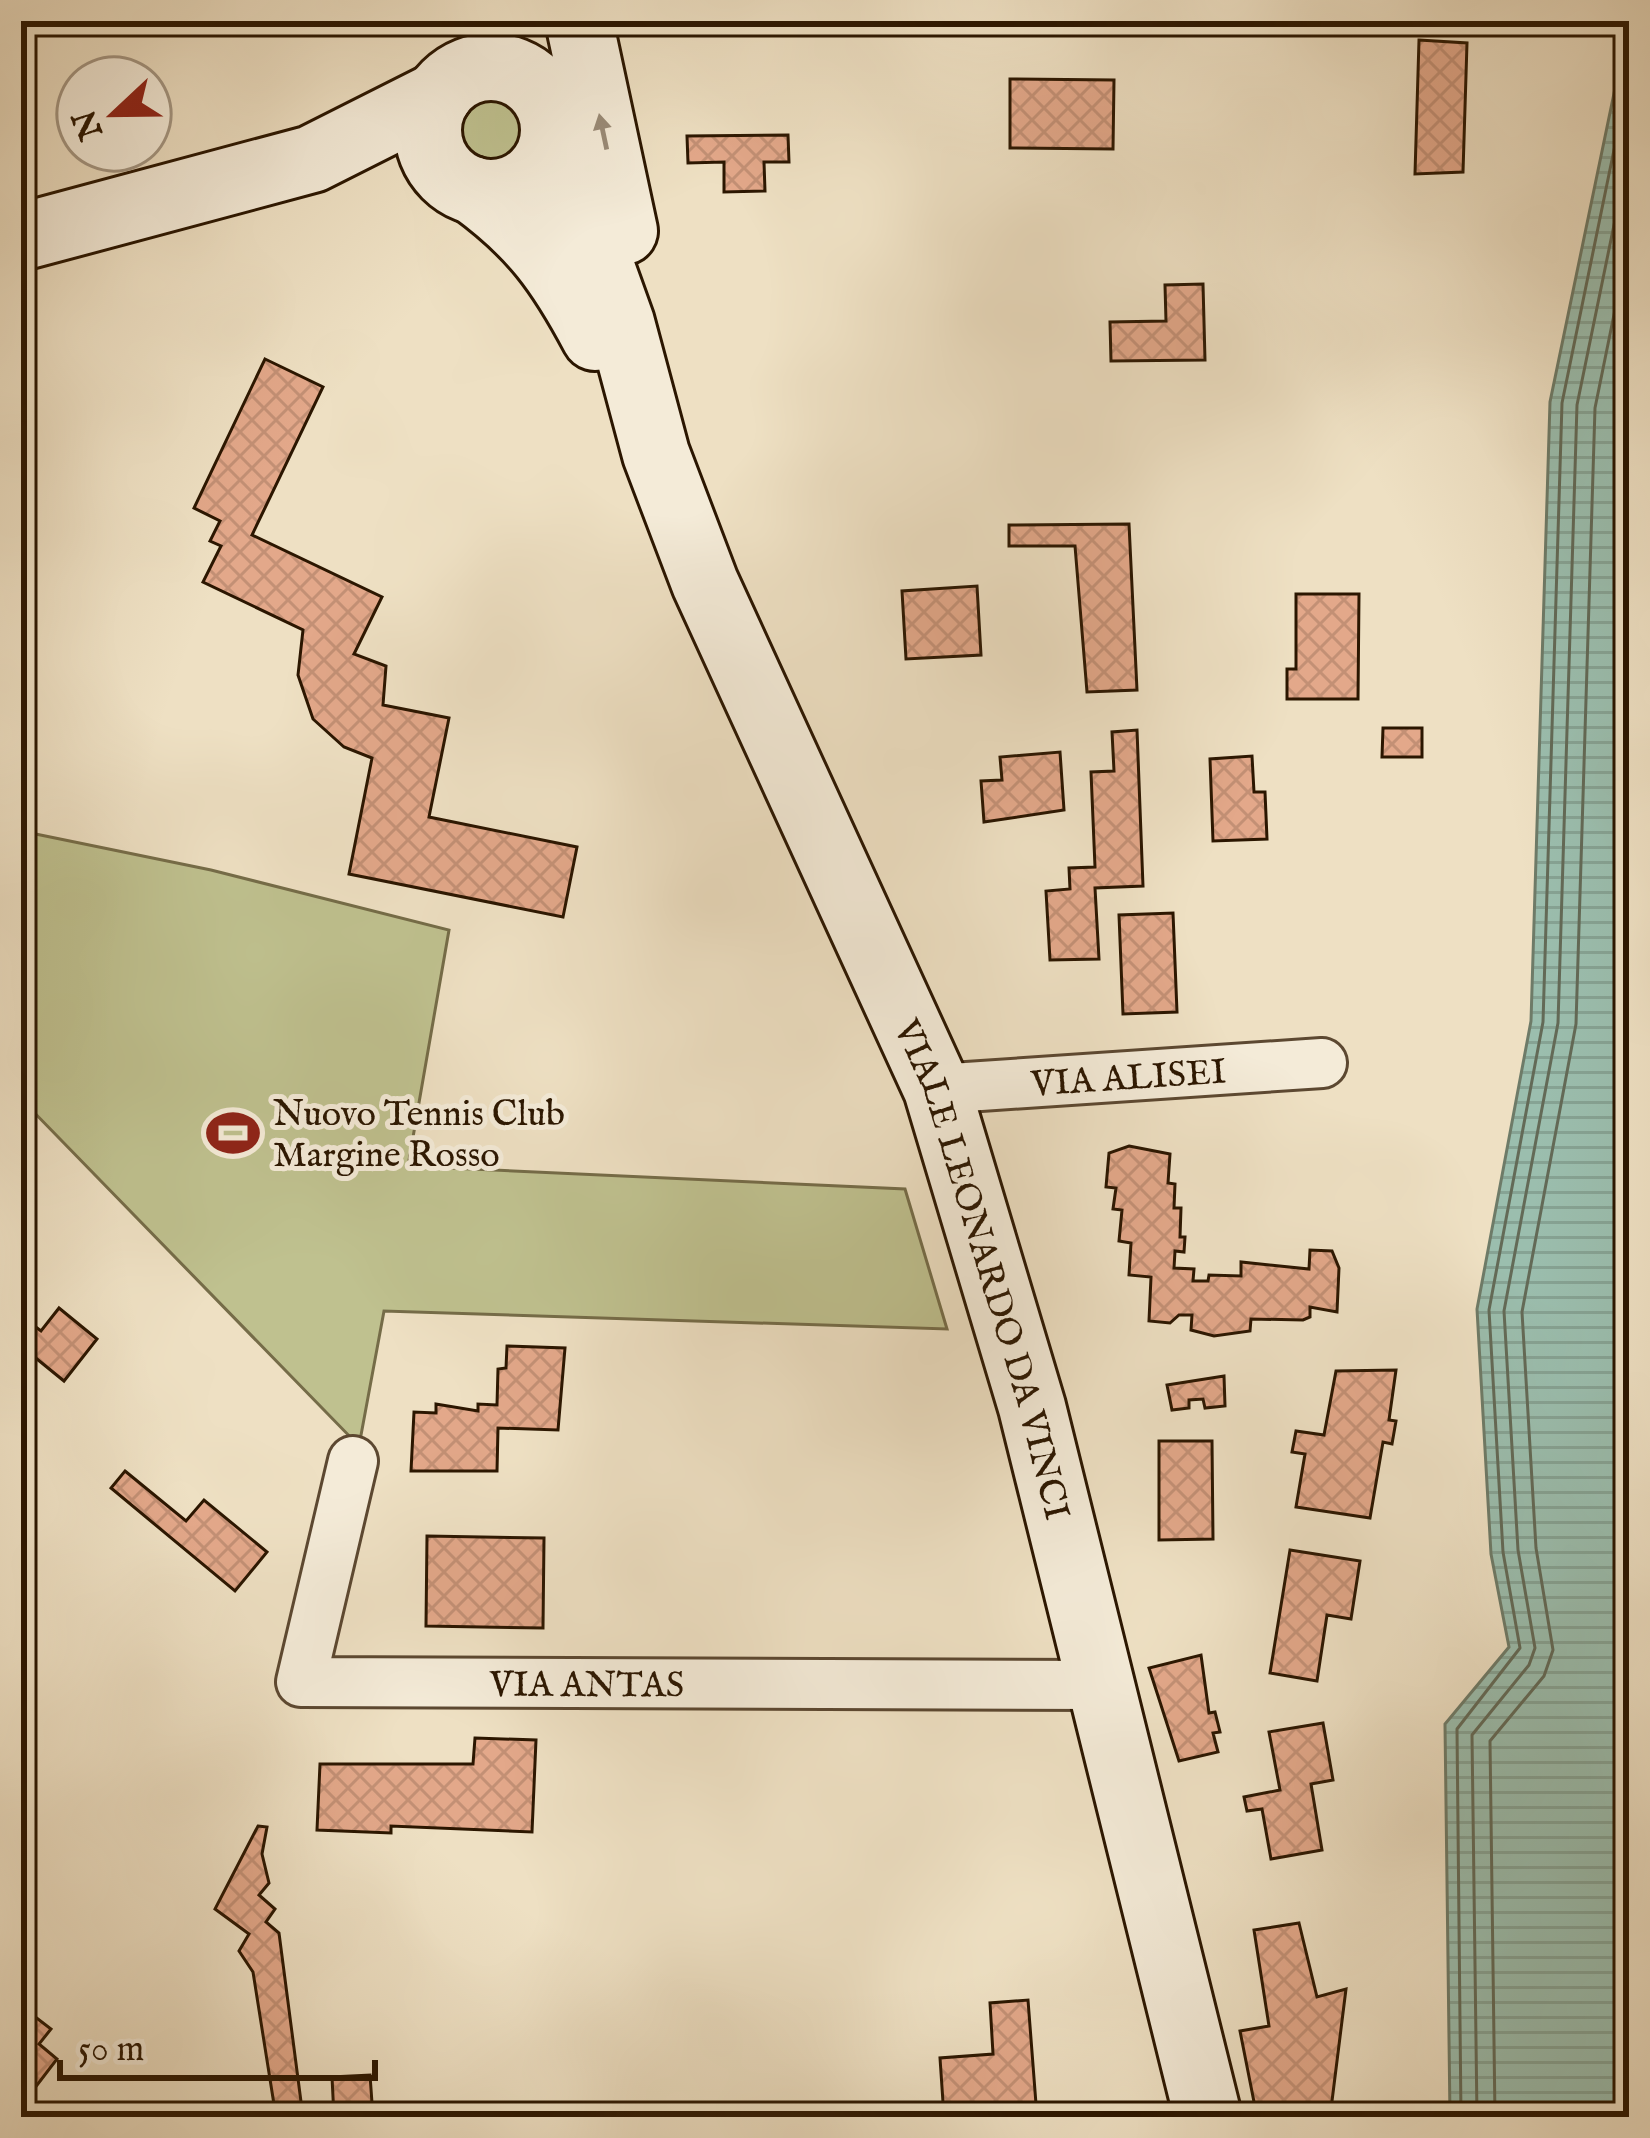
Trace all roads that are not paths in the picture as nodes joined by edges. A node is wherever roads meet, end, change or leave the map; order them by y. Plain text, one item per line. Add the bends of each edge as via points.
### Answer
1 (548, 21) edge
2 (579, 21) edge
3 (463, 63) edge
4 (548, 115) junction
5 (312, 159) junction
6 (464, 186) junction
7 (21, 237) edge
8 (656, 454) junction
9 (1322, 1063) dead end
10 (937, 1089) junction
11 (353, 1461) dead end
12 (1101, 1685) junction
13 (1208, 2117) edge

1 - 4 main road, VIALE LEONARDO DA VINCI
8 -> 2 main road, VIALE LEONARDO DA VINCI via 637,294
3 - 4 main road via 509,69
3 - 5 main road
3 - 6 main road via 429,123 441,168
4 - 6 main road via 542,167 523,185 501,192
4 - 8 main road, VIALE LEONARDO DA VINCI via 621,323
5 - 6 main road
5 - 7 main road
6 - 8 main road, VIALE LEONARDO DA VINCI via 522,226 563,276
8 - 10 main road, VIALE LEONARDO DA VINCI via 705,583
9 - 10 street, VIA ALISEI
10 - 12 main road, VIALE LEONARDO DA VINCI via 998,1282
11 - 12 street, VIA ANTAS via 301,1682
12 - 13 main road, VIALE LEONARDO DA VINCI

